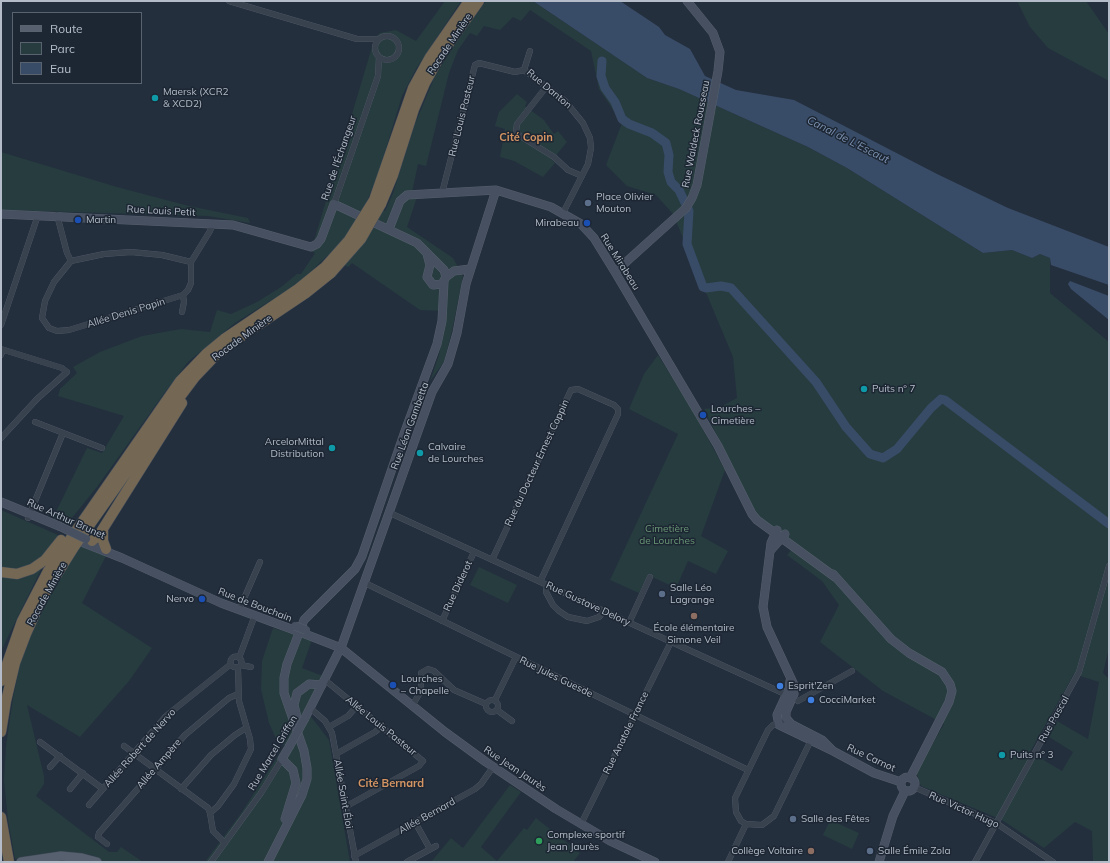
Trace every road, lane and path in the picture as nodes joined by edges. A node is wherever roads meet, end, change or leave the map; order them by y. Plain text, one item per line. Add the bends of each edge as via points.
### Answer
1 (229, 1) edge
2 (469, 1) edge
3 (479, 1) edge
4 (687, 1) edge
5 (357, 39) junction
6 (379, 39) junction
7 (375, 50) junction
8 (530, 51) dead end
9 (379, 57) junction
10 (391, 59) junction
11 (524, 70) junction
12 (378, 76) junction
13 (546, 86) junction
14 (582, 176) junction
15 (496, 190) junction
16 (442, 193) junction
17 (378, 202) junction
18 (334, 204) junction
19 (563, 213) junction
20 (1, 214) edge
21 (38, 215) junction
22 (57, 215) junction
23 (213, 223) junction
24 (389, 230) junction
25 (316, 245) joint
26 (422, 247) junction
27 (71, 262) junction
28 (191, 262) junction
29 (440, 267) junction
30 (430, 269) junction
31 (470, 269) junction
32 (328, 270) junction
33 (615, 272) junction
34 (445, 279) junction
35 (433, 285) junction
36 (183, 295) junction
37 (442, 309) junction
38 (182, 312) dead end
39 (1, 325) edge
40 (238, 338) junction
41 (2, 351) edge
42 (35, 422) dead end
43 (63, 433) junction
44 (1, 438) edge
45 (102, 448) dead end
46 (1, 502) edge
47 (1, 506) edge
48 (90, 510) junction
49 (390, 513) junction
50 (29, 515) junction
51 (103, 530) junction
52 (780, 533) junction
53 (87, 542) junction
54 (106, 548) junction
55 (474, 552) junction
56 (122, 558) junction
57 (492, 560) junction
58 (260, 562) dead end
59 (1109, 566) edge
60 (1, 572) edge
61 (650, 577) dead end
62 (540, 582) junction
63 (365, 583) junction
64 (547, 585) junction
65 (239, 610) junction
66 (604, 612) junction
67 (255, 615) junction
68 (442, 621) junction
69 (628, 623) junction
70 (671, 642) junction
71 (341, 646) junction
72 (516, 657) junction
73 (239, 658) junction
74 (4, 662) edge
75 (231, 664) junction
76 (240, 666) junction
77 (251, 667) dead end
78 (852, 671) dead end
79 (1, 681) edge
80 (323, 683) junction
81 (238, 694) junction
82 (792, 698) junction
83 (495, 700) junction
84 (486, 704) junction
85 (357, 706) junction
86 (412, 706) junction
87 (310, 708) junction
88 (497, 710) junction
89 (634, 715) junction
90 (512, 721) dead end
91 (787, 721) junction
92 (778, 723) junction
93 (382, 726) junction
94 (329, 727) junction
95 (246, 728) junction
96 (1, 732) edge
97 (812, 738) junction
98 (40, 742) dead end
99 (124, 746) dead end
100 (134, 754) junction
101 (336, 754) junction
102 (60, 756) junction
103 (282, 759) junction
104 (50, 767) dead end
105 (493, 767) junction
106 (155, 769) junction
107 (748, 770) junction
108 (82, 774) junction
109 (910, 778) junction
110 (901, 782) junction
111 (914, 787) junction
112 (70, 789) dead end
113 (103, 789) junction
114 (181, 789) junction
115 (905, 791) junction
116 (89, 805) dead end
117 (345, 807) junction
118 (210, 813) junction
119 (1, 817) edge
120 (415, 822) junction
121 (996, 823) junction
122 (581, 824) junction
123 (746, 824) junction
124 (282, 835) junction
125 (225, 843) junction
126 (107, 844) dead end
127 (436, 846) dead end
128 (430, 849) junction
129 (355, 859) edge
130 (10, 862) edge
131 (24, 862) edge
132 (46, 862) edge
133 (80, 862) edge
134 (97, 862) edge
135 (211, 862) edge
136 (267, 862) edge
137 (407, 862) edge
138 (655, 862) edge
139 (728, 862) edge
140 (879, 862) edge
141 (975, 862) edge
142 (1053, 862) edge

1 - 5 street
2 - 17 highway, Rocade Minière via 430,57 413,88
3 - 17 highway, Rocade Minière via 425,82 393,175
4 - 33 street, Rue Waldeck Rousseau via 711,30 720,52 697,185 683,211
5 - 6 street
5 - 7 street
6 - 7 street via 375,44
6 - 10 street via 388,36 396,41 398,52
7 - 9 street
8 - 11 street, Rue Danton
9 - 10 street
9 - 12 street, Rue de l'Échangeur
10 - 12 street, Rue de l'Échangeur
11 - 13 street, Rue Danton
11 - 16 street, Rue Louis Pasteur via 515,72 479,63 475,65
12 - 18 street, Rue de l'Échangeur
13 - 14 street, Rue Danton via 571,108 589,134 590,158
13 - 14 street via 517,124 517,133 554,157 568,170
14 - 19 street, Rue Danton
15 - 16 street, Rue Mirabeau
15 - 19 street, Rue Mirabeau
15 - 31 street, Rue Léon Gambetta
16 - 24 street, Rue Mirabeau via 410,194 403,197
17 - 32 highway, Rocade Minière, bridge via 354,247
18 - 24 street
18 - 25 street, Rue de l'Échangeur via 322,238
19 - 33 street, Rue Mirabeau via 586,229
20 - 21 street, Rue Louis Petit
21 - 22 street, Rue Louis Petit
21 - 39 street
22 - 23 street, Rue Louis Petit
22 - 27 street
23 - 25 street, Rue Louis Petit via 242,226 309,246
23 - 28 street
24 - 26 street
26 - 29 street
26 - 30 street
27 - 28 street via 104,254 131,252 162,255
27 - 36 street, Allée Denis Papin via 50,288 44,300 42,315 45,323 49,328 58,331 69,330
28 - 36 street via 190,286
29 - 30 street
29 - 31 street via 456,266
29 - 34 street
30 - 35 street via 427,277
31 - 34 street via 456,270
31 - 49 street, Rue Léon Gambetta via 456,336 446,367 432,392
32 - 40 highway, Rocade Minière via 301,297
32 - 48 highway, Rocade Minière via 224,339 196,364 174,390
33 - 52 street, Rue Mirabeau via 718,446 748,506
34 - 35 street via 439,285
34 - 37 street
35 - 37 street via 438,292
36 - 38 street
37 - 124 street via 437,344 362,556 355,569 307,617 298,632 287,664 284,693 304,751 307,774 302,795
40 - 51 highway via 189,392
40 - 96 highway, Rocade Minière via 208,363 185,389 52,581 17,658 8,690
41 - 44 street via 62,368 67,372 41,395
42 - 43 street
43 - 45 street
43 - 50 street
46 - 50 street, Rue Arthur Brunet
47 - 50 street, Rue Arthur Brunet
48 - 60 highway via 82,514 39,565 21,574
48 - 74 highway, Rocade Minière via 36,592
49 - 55 street, Rue Gustave Delory
49 - 63 street, Rue Léon Gambetta
50 - 53 street, Rue Arthur Brunet
51 - 53 highway
51 - 54 highway
52 - 82 street via 772,541 763,614 795,688
52 - 109 street, Rue Mirabeau via 835,577 891,639 947,677 952,691 949,702
53 - 54 street, Rue Arthur Brunet
53 - 56 street
54 - 56 street, Rue Arthur Brunet
55 - 57 street, Rue Gustave Delory
55 - 68 street, Rue Diderot
56 - 65 street, Rue de Bouchain
57 - 62 street, Rue Gustave Delory
57 - 62 street, Rue du Docteur Ernest Coppin via 570,392 574,388 614,405 618,413
58 - 65 street
59 - 121 street, Rue Pascal via 1079,672
61 - 69 street
62 - 64 street, Rue Gustave Delory
63 - 68 street, Rue Jules Guesde
63 - 71 street, Rue Léon Gambetta
64 - 66 street, Rue Gustave Delory
64 - 66 street via 546,592 553,605 568,617 588,621
65 - 67 street, Rue de Bouchain
66 - 69 street, Rue Gustave Delory
67 - 71 street, Rue de Bouchain
67 - 73 street
68 - 72 street, Rue Jules Guesde
69 - 70 street, Rue Gustave Delory
70 - 82 street, Rue Gustave Delory
70 - 89 street, Rue Anatole France
71 - 80 street, Rue Marcel Griffon
71 - 86 street, Rue Jean Jaurès
72 - 83 street
72 - 89 street, Rue Jules Guesde
73 - 75 street via 233,658
73 - 76 street
74 - 79 highway, Rocade Minière
75 - 76 street via 234,667
75 - 100 street, Allée Robert de Nervo via 169,714
76 - 77 street
76 - 81 street
78 - 82 street
80 - 85 street, Allée Louis Pasteur
80 - 87 street, Rue Marcel Griffon
80 - 124 street via 306,685 295,698 296,714 310,754 312,779 301,807
81 - 95 street
81 - 106 street, Allée Ampère via 229,698 188,732
82 - 91 street via 786,712
82 - 92 street via 777,715
83 - 84 street via 490,700
83 - 88 street
84 - 86 street via 451,688 428,668 421,673 421,691
84 - 88 street via 490,711
85 - 93 street, Allée Louis Pasteur
85 - 94 street via 348,716
86 - 105 street, Rue Jean Jaurès
87 - 94 street, Allée Saint-Éloi via 320,715
87 - 103 street, Rue Marcel Griffon, bridge
88 - 90 street
89 - 107 street, Rue Jules Guesde
89 - 122 street, Rue Anatole France
91 - 92 street
91 - 97 street, Rue Carnot
92 - 97 street via 783,728
92 - 107 street via 768,730
93 - 101 street
93 - 117 street, Allée Louis Pasteur via 423,762
94 - 101 street, Allée Saint-Éloi
95 - 114 street via 211,755
95 - 118 street via 251,742 249,754 232,787
97 - 110 street, Rue Carnot via 874,773
97 - 123 street via 772,819 762,825
98 - 102 street
99 - 100 street
100 - 106 street
100 - 113 street, Allée Robert de Nervo
101 - 117 street, Allée Saint-Éloi
102 - 104 street
102 - 108 street
103 - 125 street, Rue Marcel Griffon
103 - 136 street via 293,770 296,783
105 - 120 street, Allée Bernard via 478,787
105 - 122 street, Rue Jean Jaurès
106 - 114 street
106 - 126 street, Allée Ampère via 99,833 98,837
107 - 123 street via 734,804 737,815
108 - 112 street
108 - 113 street
109 - 110 street via 904,778
109 - 111 street via 914,782
110 - 115 street
111 - 115 street via 910,791
111 - 121 street, Rue Victor Hugo
113 - 116 street, Allée Robert de Nervo
114 - 118 street via 208,808
115 - 140 street via 893,816
117 - 129 street, Allée Saint-Éloi
118 - 125 street via 213,831
119 - 130 highway
120 - 128 street
120 - 129 street, Allée Bernard
121 - 141 street, Rue Pascal
121 - 142 street, Rue Victor Hugo
122 - 138 street, Rue Jean Jaurès
123 - 139 street
124 - 136 street
125 - 135 street, Rue Marcel Griffon
127 - 128 street
128 - 137 street
131 - 134 main road via 61,856
132 - 133 main road

